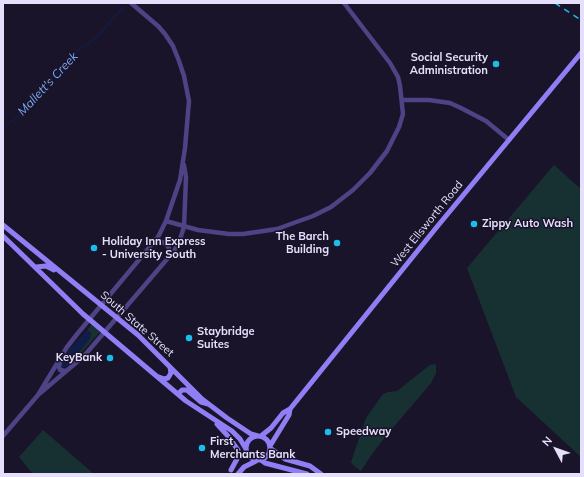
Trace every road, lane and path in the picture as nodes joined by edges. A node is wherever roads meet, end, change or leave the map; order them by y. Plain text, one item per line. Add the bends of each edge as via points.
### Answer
1 (131, 3) edge
2 (344, 3) edge
3 (581, 53) edge
4 (403, 100) junction
5 (509, 140) junction
6 (184, 163) junction
7 (166, 221) junction
8 (3, 225) edge
9 (184, 227) junction
10 (3, 236) edge
11 (154, 242) junction
12 (167, 259) junction
13 (36, 267) junction
14 (83, 291) junction
15 (101, 305) junction
16 (117, 318) junction
17 (90, 319) junction
18 (105, 332) junction
19 (67, 346) junction
20 (170, 367) junction
21 (66, 372) junction
22 (156, 376) junction
23 (178, 394) junction
24 (38, 395) junction
25 (209, 404) junction
26 (196, 408) junction
27 (290, 409) junction
28 (224, 415) junction
29 (208, 416) junction
30 (3, 436) edge
31 (259, 436) junction
32 (270, 447) junction
33 (246, 451) junction
34 (259, 461) junction
35 (230, 472) edge
36 (238, 474) edge
37 (307, 474) edge
38 (316, 474) edge
39 (321, 474) edge

1 - 6 street via 158,26 173,46 179,60 189,101
2 - 4 street via 394,68
3 - 5 main road, West Ellsworth Road
4 - 5 street via 450,103 486,121
4 - 9 street via 403,114 399,127 387,151 359,184 331,207 295,223 260,232 230,234
5 - 27 main road, West Ellsworth Road
6 - 7 street
6 - 9 street
7 - 9 street
7 - 11 street
8 - 14 main road, South State Street
9 - 12 street via 179,242
10 - 13 main road
11 - 12 street via 166,244 170,252
11 - 15 street
12 - 16 street
13 - 14 main road via 46,266 53,269
13 - 17 main road
14 - 15 main road, South State Street
15 - 16 main road, South State Street
15 - 17 street
16 - 18 street
16 - 20 main road, South State Street via 143,339
17 - 18 main road
17 - 19 street
18 - 21 street
18 - 22 main road
19 - 21 street via 58,367
19 - 24 street
20 - 22 main road via 168,378
20 - 25 main road, South State Street
21 - 24 street
22 - 23 main road
23 - 25 main road via 182,390 187,390 201,402
23 - 26 main road
24 - 30 street
25 - 28 main road, South State Street
26 - 28 main road via 220,420
26 - 29 main road
27 - 31 main road, West Ellsworth Road via 283,413 272,428
27 - 32 main road, West Ellsworth Road via 289,416
28 - 31 main road, South State Street via 251,434
29 - 33 main road via 237,434
29 - 35 main road via 238,450 238,457
31 - 32 main road via 267,440
31 - 33 main road via 249,440
32 - 34 main road via 267,457
32 - 39 main road via 285,459 310,466
33 - 34 main road via 251,459
33 - 35 main road
34 - 36 main road
34 - 37 main road
38 - 39 main road

